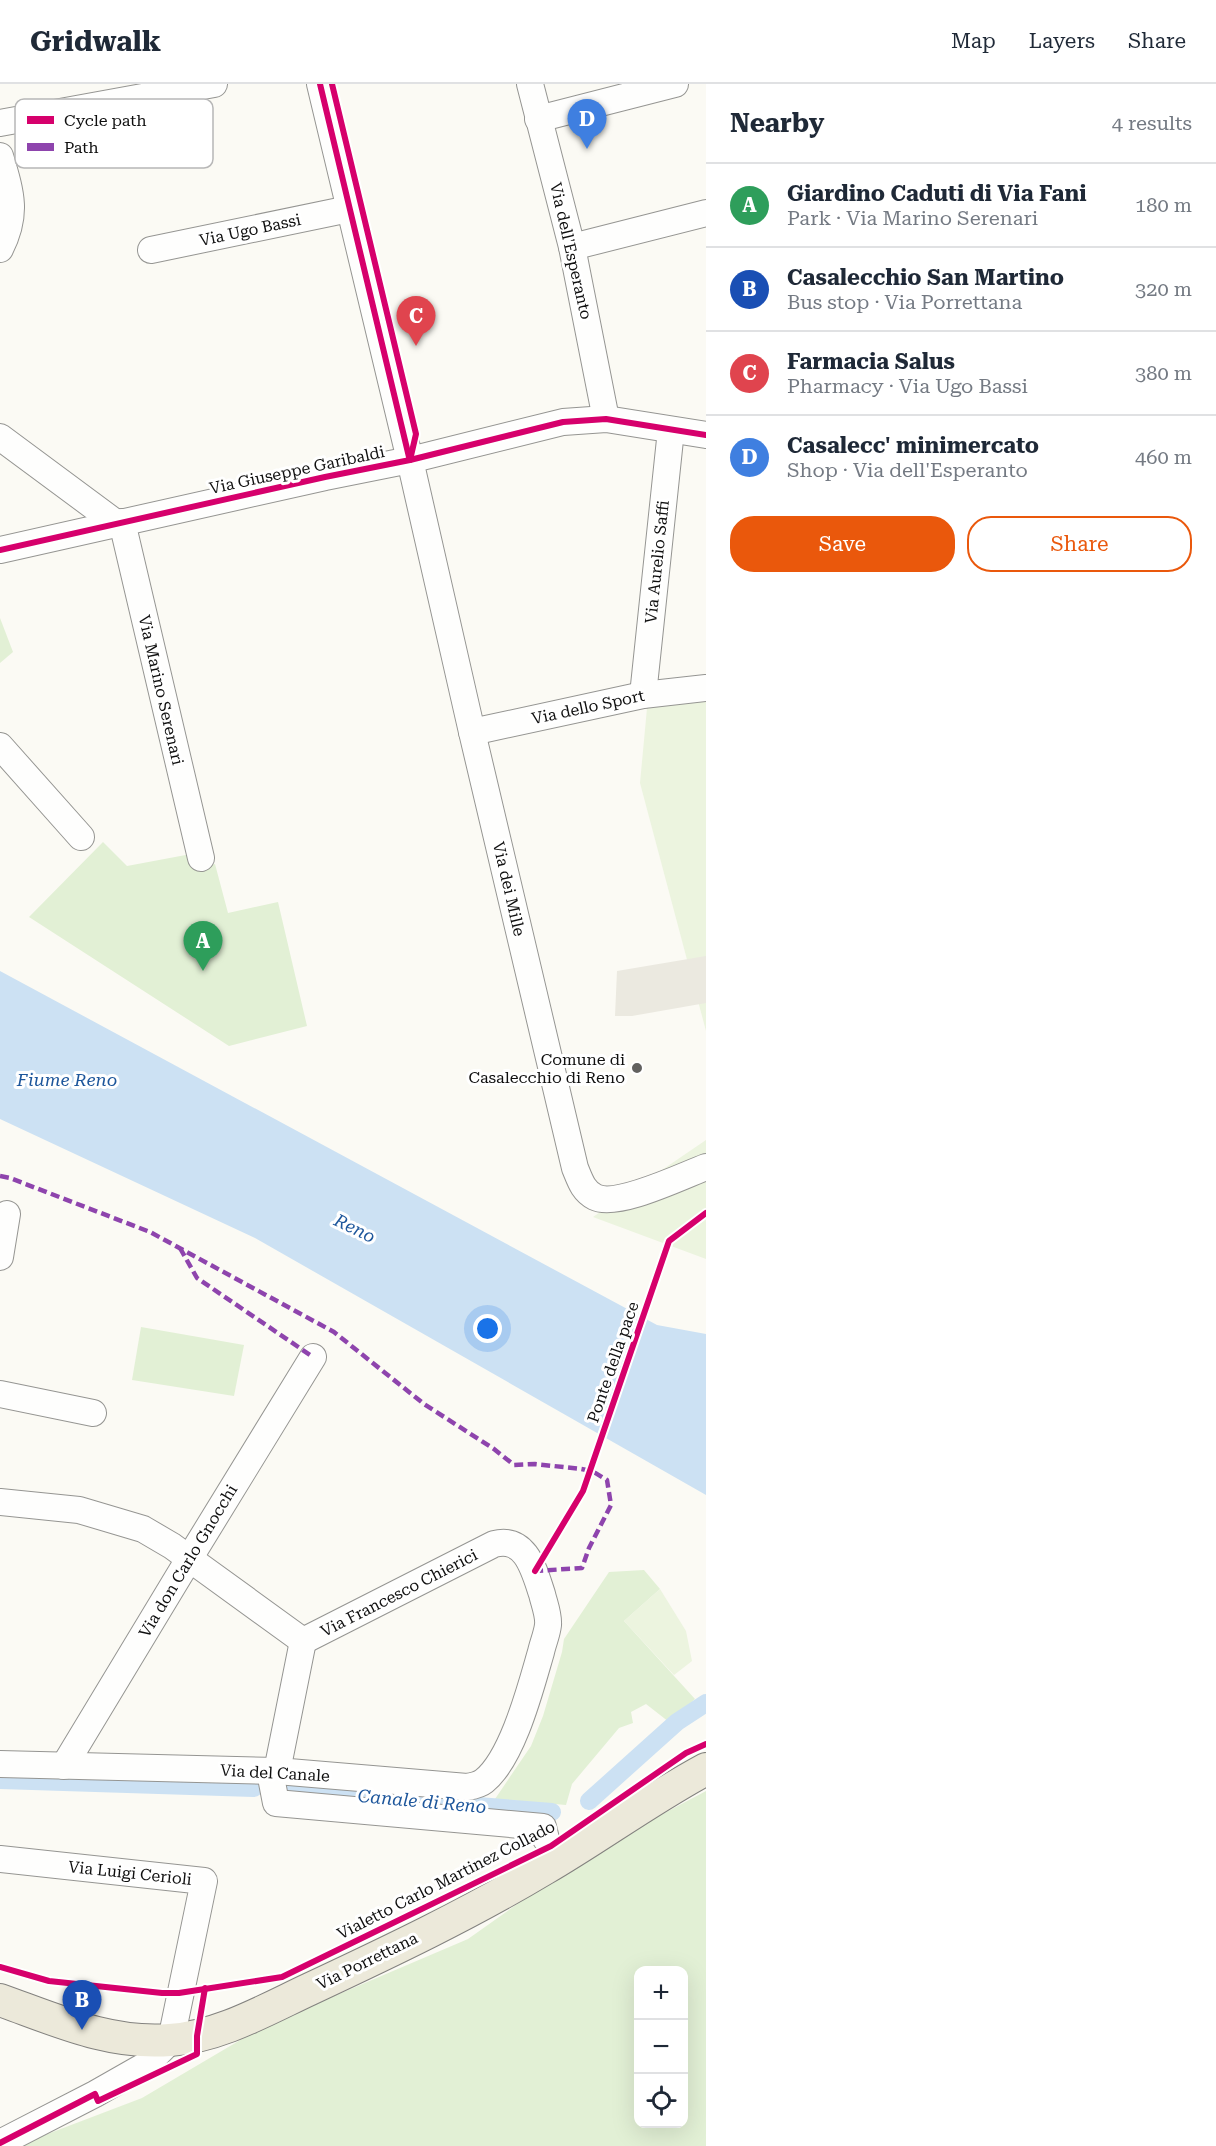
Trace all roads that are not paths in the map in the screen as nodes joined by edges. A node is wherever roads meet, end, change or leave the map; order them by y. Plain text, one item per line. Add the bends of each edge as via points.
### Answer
1 (214, 84) edge
2 (320, 84) edge
3 (530, 84) edge
4 (675, 84) edge
5 (132, 99) edge
6 (538, 119) junction
7 (15, 120) edge
8 (0, 123) edge
9 (0, 156) edge
10 (349, 209) junction
11 (706, 213) edge
12 (572, 247) junction
13 (0, 249) edge
14 (151, 250) dead end
15 (606, 419) junction
16 (671, 430) junction
17 (706, 435) edge
18 (0, 437) edge
19 (410, 460) junction
20 (119, 522) junction
21 (0, 550) edge
22 (706, 688) edge
23 (644, 695) junction
24 (472, 732) junction
25 (0, 746) edge
26 (81, 837) dead end
27 (201, 858) dead end
28 (706, 1167) edge
29 (8, 1214) dead end
30 (0, 1257) edge
31 (313, 1357) dead end
32 (0, 1394) edge
33 (93, 1413) dead end
34 (0, 1502) edge
35 (494, 1544) joint
36 (189, 1559) junction
37 (303, 1641) junction
38 (0, 1764) edge
39 (64, 1767) junction
40 (706, 1769) edge
41 (274, 1771) junction
42 (546, 1839) dead end
43 (0, 1859) edge
44 (0, 2000) edge
45 (171, 2040) junction
46 (0, 2143) edge

1 - 5 street
2 - 10 street
3 - 6 street, Via dell'Esperanto
4 - 6 street
6 - 12 street, Via dell'Esperanto
7 - 8 street
9 - 13 street via 12,208 11,224
10 - 14 street, Via Ugo Bassi
10 - 19 street
11 - 12 street
12 - 15 street, Via dell'Esperanto
15 - 16 street, Via Giuseppe Garibaldi
15 - 19 street, Via Giuseppe Garibaldi via 563,422
16 - 17 street, Via Giuseppe Garibaldi
16 - 23 street, Via Aurelio Saffi
18 - 20 street
19 - 20 street, Via Giuseppe Garibaldi
19 - 24 street, Via dei Mille
20 - 21 street, Via Giuseppe Garibaldi
20 - 27 street, Via Marino Serenari
22 - 23 street, Via dello Sport
23 - 24 street, Via dello Sport
24 - 28 street, Via dei Mille via 581,1185 602,1200 617,1200
25 - 26 street
29 - 30 street
31 - 36 street, Via don Carlo Gnocchi
32 - 33 street
34 - 36 street via 79,1510 143,1530
35 - 37 street, Via Francesco Chierici
35 - 41 street, Via del Canale via 512,1544 528,1558 548,1624 512,1739 484,1780 467,1787
36 - 37 street
36 - 39 street, Via don Carlo Gnocchi
37 - 41 street
38 - 39 street, Via del Canale
39 - 41 street, Via del Canale
40 - 45 main road, Via Porrettana via 487,1902 241,2021
41 - 42 street via 276,1803 543,1827
43 - 45 street, Via Luigi Cerioli via 204,1881
44 - 45 main road, Via Porrettana via 93,2033
45 - 46 street via 146,2065

